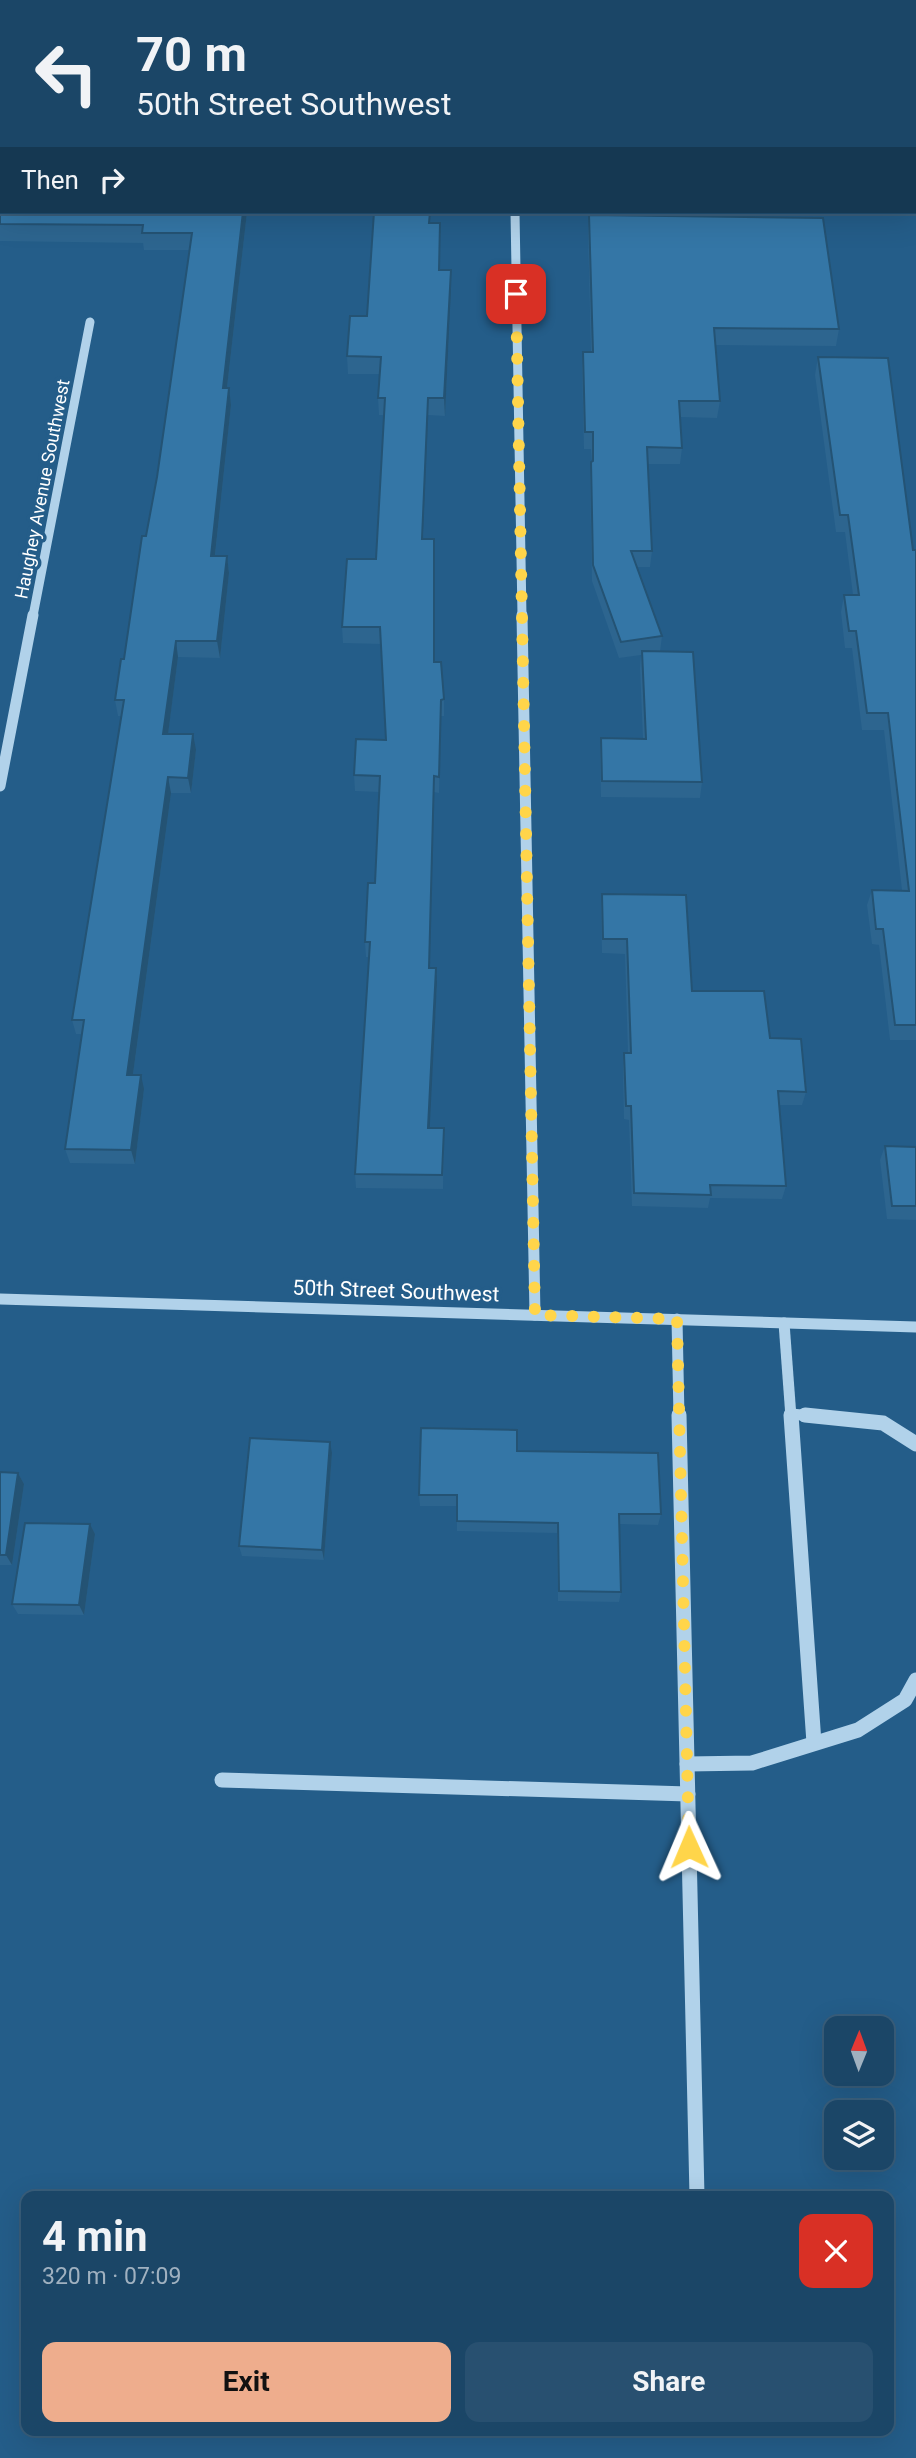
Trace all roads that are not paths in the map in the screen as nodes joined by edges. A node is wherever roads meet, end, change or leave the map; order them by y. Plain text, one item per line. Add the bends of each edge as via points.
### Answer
1 (515, 214) edge
2 (90, 322) dead end
3 (0, 786) edge
4 (0, 1299) edge
5 (535, 1315) junction
6 (677, 1319) junction
7 (784, 1323) junction
8 (916, 1327) edge
9 (791, 1414) junction
10 (916, 1444) edge
11 (916, 1680) edge
12 (814, 1743) junction
13 (687, 1764) junction
14 (222, 1780) dead end
15 (688, 1794) junction
16 (697, 2191) edge

1 - 5 street
2 - 3 street, Haughey Avenue Southwest
4 - 5 street, 50th Street Southwest
5 - 6 street, 50th Street Southwest
6 - 7 street, 50th Street Southwest
6 - 13 street
7 - 8 street, 50th Street Southwest
7 - 9 street
9 - 10 street via 883,1423
9 - 12 street
11 - 12 lane via 905,1700 858,1730
12 - 13 street via 752,1763
13 - 15 street
14 - 15 lane
15 - 16 street

